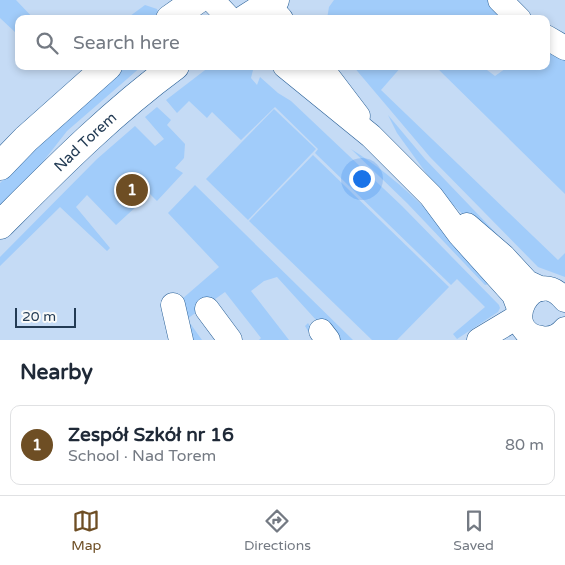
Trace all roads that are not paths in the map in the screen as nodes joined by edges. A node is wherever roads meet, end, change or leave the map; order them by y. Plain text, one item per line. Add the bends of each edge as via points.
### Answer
1 (197, 0) edge
2 (212, 0) edge
3 (500, 0) edge
4 (272, 6) edge
5 (176, 15) edge
6 (226, 15) edge
7 (253, 15) edge
8 (515, 15) edge
9 (550, 39) edge
10 (565, 48) edge
11 (104, 70) edge
12 (170, 70) edge
13 (290, 70) edge
14 (323, 70) edge
15 (371, 136) junction
16 (0, 166) edge
17 (431, 196) junction
18 (0, 224) edge
19 (558, 294) edge
20 (173, 305) dead end
21 (207, 308) dead end
22 (520, 312) junction
23 (547, 335) edge
24 (181, 340) edge
25 (230, 340) edge
26 (479, 340) edge

1 - 5 main road
2 - 6 street
3 - 8 street
4 - 7 main road
9 - 10 street
11 - 16 main road
12 - 18 main road, Nad Torem via 70,154
13 - 15 street
14 - 15 street
15 - 17 street
17 - 19 street via 481,236 527,282
17 - 22 street via 460,235 514,295
19 - 22 street via 528,296
20 - 24 street
21 - 25 street
22 - 23 street via 522,323
22 - 26 street

